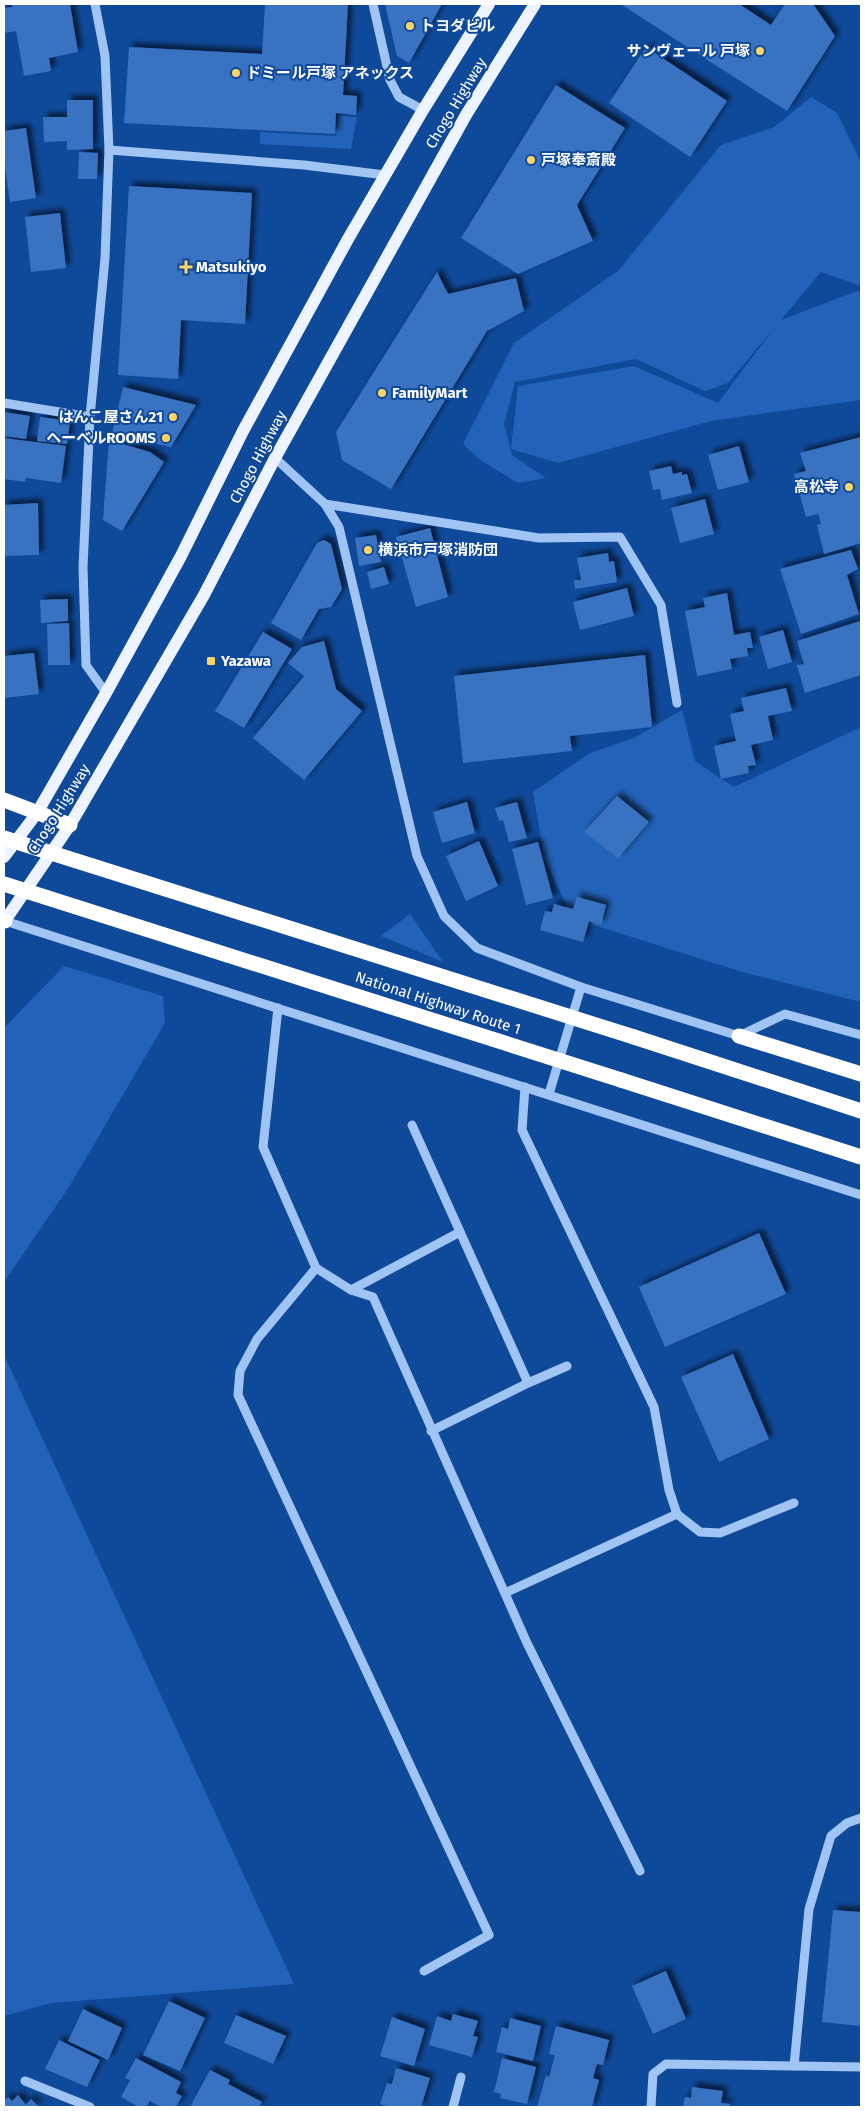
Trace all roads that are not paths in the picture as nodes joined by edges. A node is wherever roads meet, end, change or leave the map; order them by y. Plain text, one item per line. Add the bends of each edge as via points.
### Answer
1 (95, 4) edge
2 (373, 4) edge
3 (489, 4) edge
4 (535, 4) edge
5 (423, 110) junction
6 (109, 150) junction
7 (385, 175) junction
8 (4, 402) edge
9 (90, 417) junction
10 (275, 458) junction
11 (325, 504) junction
12 (106, 694) junction
13 (677, 703) dead end
14 (4, 800) edge
15 (37, 813) junction
16 (70, 825) junction
17 (4, 838) edge
18 (4, 856) edge
19 (4, 884) edge
20 (4, 921) edge
21 (581, 988) junction
22 (278, 1008) junction
23 (861, 1035) edge
24 (738, 1036) junction
25 (861, 1074) edge
26 (525, 1087) junction
27 (549, 1094) junction
28 (861, 1111) edge
29 (412, 1125) dead end
30 (861, 1157) edge
31 (861, 1194) edge
32 (460, 1232) junction
33 (316, 1268) junction
34 (351, 1290) junction
35 (566, 1366) dead end
36 (528, 1383) junction
37 (432, 1431) junction
38 (794, 1503) dead end
39 (677, 1514) junction
40 (505, 1593) junction
41 (861, 1818) edge
42 (640, 1871) dead end
43 (424, 1971) dead end
44 (794, 2066) junction
45 (861, 2068) edge
46 (461, 2077) dead end
47 (25, 2081) dead end
48 (90, 2107) edge
49 (453, 2107) edge
50 (651, 2107) edge

1 - 6 street via 105,56
2 - 5 street via 390,80 399,97
3 - 5 main road, Chogo Highway
4 - 10 main road, Chogo Highway via 466,114
5 - 7 main road, Chogo Highway
6 - 7 street via 304,165
6 - 9 street via 105,258
7 - 12 main road, Chogo Highway via 244,431
8 - 9 street
9 - 12 street via 83,567 86,665
10 - 11 street
10 - 16 main road, Chogo Highway via 204,595
11 - 13 street via 540,538 620,537 661,605
11 - 21 street via 339,527 417,856 444,916 477,948
12 - 15 main road, Chogo Highway
14 - 15 highway
15 - 16 highway
15 - 18 main road, Chogo Highway
16 - 20 main road, Chogo Highway
17 - 28 highway, National Highway Route 1, bridge
19 - 30 highway, National Highway Route 1, bridge
20 - 22 street
21 - 24 street
21 - 27 street
22 - 26 street
22 - 33 street via 263,1147
23 - 24 street via 785,1014
24 - 25 highway
26 - 27 street
26 - 39 street via 522,1130 654,1406 669,1490
27 - 31 street
29 - 32 street
32 - 34 street
32 - 36 street
33 - 34 street
33 - 43 street via 257,1339 240,1371 238,1395 489,1935
34 - 37 street via 373,1297
35 - 36 street
36 - 37 street
37 - 40 street
38 - 39 street via 720,1533 700,1532
39 - 40 street
40 - 42 street
41 - 44 street via 847,1823 831,1836 809,1909
44 - 45 street
44 - 50 street via 666,2064 653,2074
46 - 49 street
47 - 48 street

